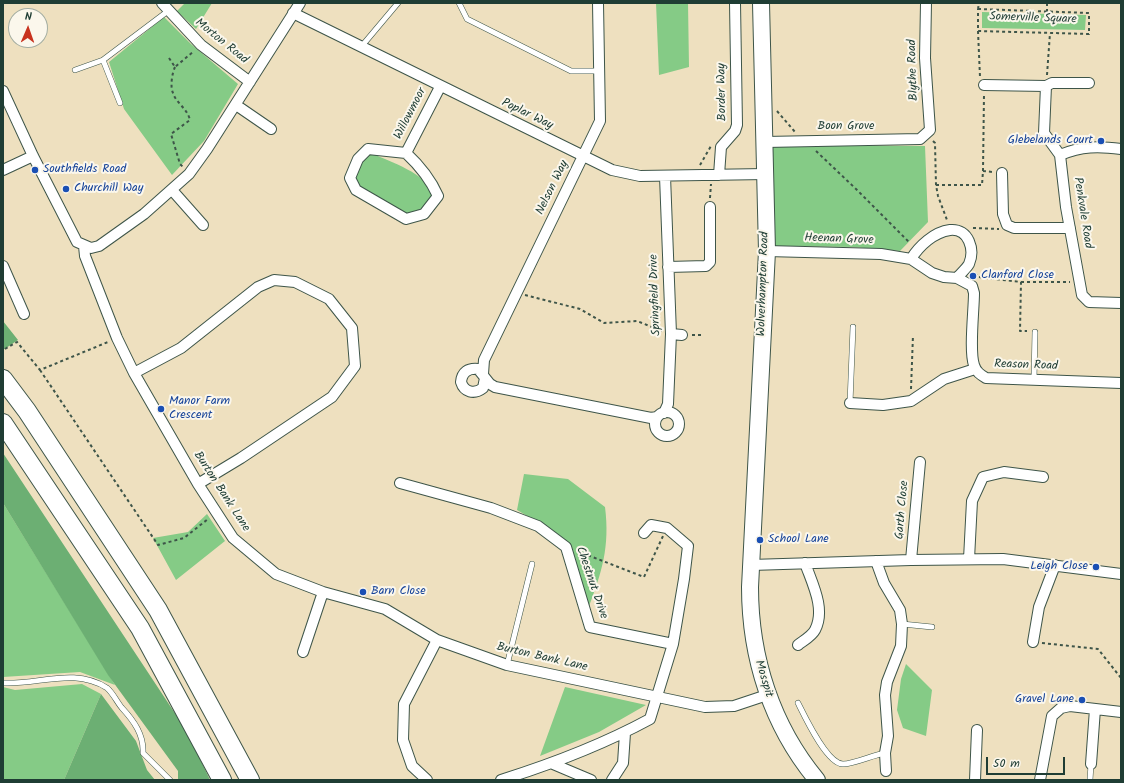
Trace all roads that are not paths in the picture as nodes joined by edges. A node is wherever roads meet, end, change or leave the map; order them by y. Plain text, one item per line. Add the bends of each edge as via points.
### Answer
1 (300, 3) edge
2 (398, 3) edge
3 (459, 3) edge
4 (598, 3) edge
5 (735, 3) edge
6 (761, 3) edge
7 (926, 3) edge
8 (165, 7) edge
9 (293, 13) junction
10 (361, 47) junction
11 (104, 60) junction
12 (75, 70) dead end
13 (598, 70) junction
14 (250, 82) junction
15 (1089, 83) dead end
16 (984, 85) road end
17 (440, 86) junction
18 (1046, 86) junction
19 (3, 91) edge
20 (120, 103) dead end
21 (236, 105) junction
22 (271, 129) dead end
23 (926, 135) joint
24 (765, 142) junction
25 (1121, 149) edge
26 (406, 152) junction
27 (1060, 155) junction
28 (33, 156) junction
29 (583, 157) junction
30 (3, 170) edge
31 (1002, 173) road end
32 (766, 174) junction
33 (715, 175) junction
34 (666, 176) junction
35 (172, 190) junction
36 (710, 207) road end
37 (203, 225) dead end
38 (1070, 228) junction
39 (84, 246) junction
40 (767, 251) junction
41 (911, 259) junction
42 (3, 266) edge
43 (668, 267) junction
44 (957, 278) junction
45 (1121, 303) edge
46 (24, 314) dead end
47 (853, 326) dead end
48 (1035, 332) road end
49 (671, 334) junction
50 (682, 335) dead end
51 (975, 369) junction
52 (134, 373) junction
53 (484, 376) joint
54 (3, 379) edge
55 (1034, 379) junction
56 (1121, 383) edge
57 (850, 403) joint
58 (3, 422) edge
59 (920, 462) dead end
60 (1043, 477) dead end
61 (400, 483) dead end
62 (198, 484) junction
63 (644, 533) dead end
64 (969, 559) junction
65 (911, 560) junction
66 (876, 561) junction
67 (805, 563) junction
68 (532, 564) dead end
69 (751, 565) junction
70 (1055, 565) junction
71 (1121, 574) edge
72 (323, 592) junction
73 (902, 624) junction
74 (932, 627) dead end
75 (437, 640) junction
76 (1033, 642) road end
77 (673, 644) junction
78 (798, 645) dead end
79 (303, 652) dead end
80 (507, 665) junction
81 (3, 683) edge
82 (657, 696) junction
83 (767, 696) junction
84 (798, 703) dead end
85 (1095, 709) junction
86 (1121, 712) edge
87 (977, 730) dead end
88 (625, 732) junction
89 (885, 753) junction
90 (553, 764) junction
91 (1091, 764) joint
92 (886, 771) dead end
93 (170, 780) edge
94 (222, 780) edge
95 (250, 780) edge
96 (427, 780) edge
97 (501, 780) edge
98 (592, 780) edge
99 (612, 780) edge
100 (817, 780) edge
101 (975, 780) edge
102 (1040, 780) edge
103 (1090, 780) edge

1 - 9 street
2 - 10 lane
3 - 13 lane via 467,19 571,71
4 - 13 street, Nelson Way
5 - 33 street, Border Way via 737,125 721,148
6 - 24 highway, Wolverhampton Road
7 - 23 street, Blythe Road via 925,58 930,130
8 - 11 lane
8 - 14 street, Morton Road via 201,45
9 - 10 street, Poplar Way
9 - 14 street
10 - 17 street, Poplar Way
11 - 12 lane
11 - 20 lane
13 - 29 street, Nelson Way via 600,121
14 - 21 street
15 - 18 street via 1052,83
16 - 18 street
17 - 26 street, Willowmoor
17 - 29 street, Poplar Way
18 - 27 street via 1044,133
19 - 28 street
21 - 22 street
21 - 35 street via 202,158
23 - 24 street, Boon Grove via 920,139
24 - 32 highway, Wolverhampton Road
25 - 27 street via 1077,148
26 - 26 street, Willowmoor via 368,149 358,159 350,178 356,190 406,219 424,214 438,196 431,180
27 - 38 street, Penkvale Road
28 - 30 street
28 - 39 street via 77,242
29 - 34 street, Poplar Way via 627,174
29 - 53 street, Nelson Way via 484,360
31 - 38 street via 1003,214 1007,225 1014,228
32 - 33 street, Poplar Way
32 - 40 highway, Wolverhampton Road
33 - 34 street, Poplar Way
34 - 43 street, Springfield Drive
35 - 37 street
35 - 39 street via 99,246
36 - 43 street via 710,262 706,266
38 - 45 street, Penkvale Road via 1082,295 1089,302
39 - 52 street, Burton Bank Lane via 85,256 117,338
40 - 41 street, Heenan Grove via 880,254
40 - 69 highway, Wolverhampton Road
41 - 44 street, Heenan Grove via 932,273
41 - 44 street via 917,249 930,238 950,230 961,232 969,240 970,262
42 - 46 street
43 - 49 street, Springfield Drive
44 - 51 street via 972,286 974,293 972,358
47 - 57 lane
48 - 55 lane
49 - 50 street
49 - 53 street, Springfield Drive via 668,404 661,415 651,418 496,386 490,384
51 - 55 street, Reason Road via 986,378
51 - 57 street via 944,379 911,400 883,405
52 - 62 street, Burton Bank Lane
52 - 62 street via 181,348 258,286 274,280 295,282 329,299 352,328 355,366 332,397
54 - 95 highway via 27,410 158,610
55 - 56 street, Reason Road
58 - 94 highway via 140,628
59 - 65 street, Garth Close
60 - 64 street via 1004,472 983,477 972,501
61 - 77 street, Chestnut Drive via 491,508 538,526 566,547 590,627
62 - 72 street, Burton Bank Lane via 233,538 276,574
63 - 77 street via 651,525 667,528 688,546
64 - 65 street
64 - 70 street via 1003,559
65 - 66 street
66 - 67 street
66 - 73 street via 884,583 900,610
67 - 69 street
67 - 78 street via 818,597 819,615 815,631
68 - 80 lane
69 - 83 highway, Mosspit via 751,620 756,657
70 - 71 street
70 - 76 street via 1039,607
72 - 75 street, Burton Bank Lane via 385,610
72 - 79 street
73 - 74 lane
73 - 89 street via 901,646 887,682 885,695 888,736
75 - 80 street, Burton Bank Lane
75 - 96 street via 404,704 403,740 412,766
77 - 82 street
80 - 82 street, Burton Bank Lane
81 - 93 lane via 72,676 109,689 133,719 144,742 143,753
82 - 83 street, Burton Bank Lane via 719,708
82 - 88 street via 650,719
83 - 100 highway, Mosspit via 786,733
84 - 89 lane via 814,733 834,761 841,764 852,763
85 - 86 street
85 - 91 street
85 - 102 street via 1066,707 1052,716
87 - 101 street
88 - 90 street
88 - 99 street via 623,763
89 - 92 street
90 - 97 street
90 - 98 street
91 - 103 lane

